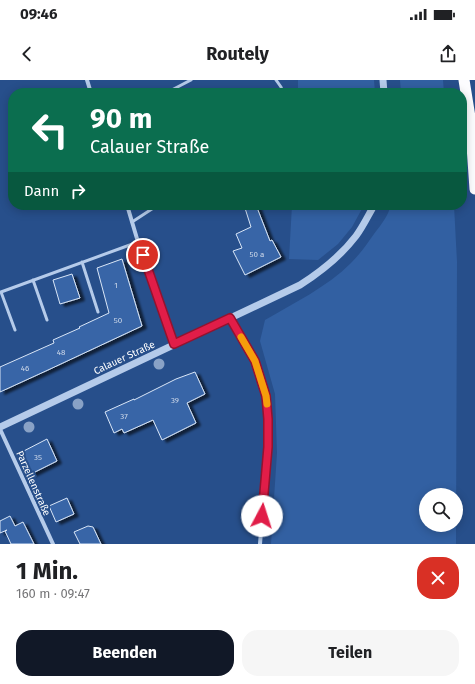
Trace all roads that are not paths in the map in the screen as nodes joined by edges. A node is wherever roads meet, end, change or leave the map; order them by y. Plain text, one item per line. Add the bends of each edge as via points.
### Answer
1 (191, 80) edge
2 (176, 88) edge
3 (467, 98) edge
4 (475, 189) edge
5 (128, 210) edge
6 (150, 210) edge
7 (371, 210) edge
8 (132, 222) junction
9 (138, 242) junction
10 (82, 262) junction
11 (33, 280) junction
12 (98, 312) dead end
13 (230, 318) junction
14 (47, 320) dead end
15 (15, 330) dead end
16 (174, 344) junction
17 (0, 428) edge
18 (53, 544) edge
19 (260, 544) edge

1 - 2 lane
3 - 4 highway
5 - 8 street
6 - 8 lane
7 - 13 street, Calauer Straße via 357,235 342,253 320,272 300,285
8 - 9 street
9 - 10 lane
9 - 16 street
10 - 11 lane
10 - 12 lane
11 - 14 lane
11 - 15 lane via 1,292
13 - 16 street, Calauer Straße
13 - 19 street via 255,361 266,396 268,447
16 - 17 street, Calauer Straße
17 - 18 street, Parzellenstraße

